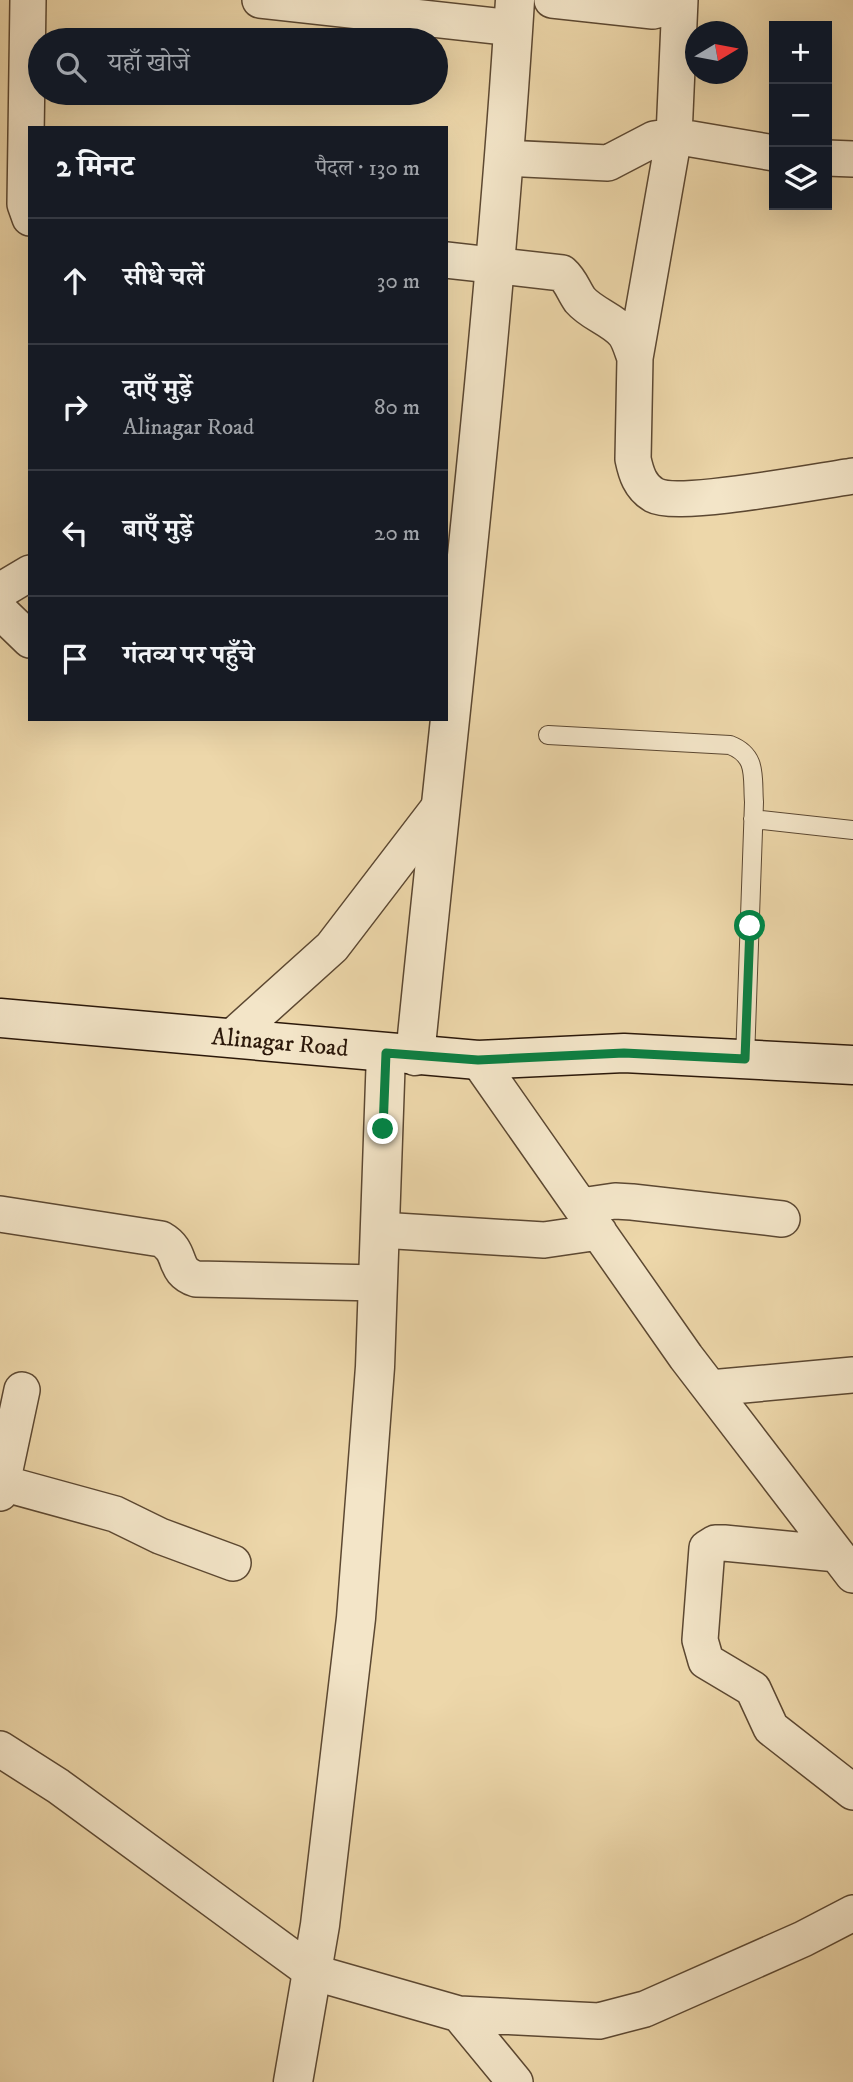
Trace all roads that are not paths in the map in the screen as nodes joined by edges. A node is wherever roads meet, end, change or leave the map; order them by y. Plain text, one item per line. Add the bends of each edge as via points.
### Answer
1 (28, 0) edge
2 (260, 0) edge
3 (552, 0) edge
4 (679, 0) edge
5 (514, 14) edge
6 (674, 136) junction
7 (769, 152) edge
8 (505, 158) junction
9 (832, 158) edge
10 (853, 159) edge
11 (28, 211) edge
12 (448, 260) edge
13 (494, 264) junction
14 (635, 358) junction
15 (853, 476) edge
16 (457, 549) edge
17 (28, 574) edge
18 (0, 591) edge
19 (0, 611) edge
20 (28, 638) edge
21 (448, 685) edge
22 (446, 721) edge
23 (548, 736) dead end
24 (440, 806) junction
25 (753, 819) junction
26 (853, 830) edge
27 (0, 1018) edge
28 (230, 1039) junction
29 (401, 1055) junction
30 (745, 1059) junction
31 (478, 1060) junction
32 (853, 1065) edge
33 (0, 1214) edge
34 (590, 1219) junction
35 (782, 1219) dead end
36 (380, 1230) junction
37 (378, 1283) junction
38 (853, 1375) edge
39 (710, 1388) junction
40 (22, 1390) dead end
41 (1, 1488) edge
42 (233, 1563) dead end
43 (845, 1565) edge
44 (0, 1749) edge
45 (853, 1792) edge
46 (853, 1913) edge
47 (312, 1972) junction
48 (459, 2014) junction
49 (293, 2082) edge
50 (515, 2082) edge

1 - 11 street
2 - 5 street
3 - 4 street via 653,11
4 - 6 street
5 - 8 street
6 - 7 street
6 - 8 street via 654,139 608,163
6 - 14 street
8 - 13 street
9 - 10 street
12 - 13 street
13 - 14 street via 562,273 589,309 626,335
13 - 16 street
14 - 15 street via 633,459 642,485 656,496 688,500
16 - 21 street
17 - 18 street
19 - 20 street
22 - 24 street
23 - 25 lane via 742,749 751,760
24 - 28 street via 332,947
24 - 29 street
25 - 26 lane
25 - 30 lane
27 - 28 street, Alinagar Road
28 - 29 street, Alinagar Road
29 - 31 street, Alinagar Road
29 - 36 street
30 - 31 street, Alinagar Road via 624,1053
30 - 32 street, Alinagar Road
31 - 34 street
33 - 37 street via 161,1239 171,1245 185,1276 196,1279
34 - 35 street via 615,1201
34 - 36 street via 544,1240
34 - 39 street
36 - 37 street
37 - 47 street via 356,1618
38 - 39 street
39 - 43 street
40 - 41 street
41 - 42 street via 115,1514
43 - 45 street via 715,1543 707,1548 700,1640 706,1661 753,1689 771,1728
44 - 47 street via 58,1786
46 - 48 street via 645,2009 599,2021
47 - 48 street
47 - 49 street
48 - 50 street

